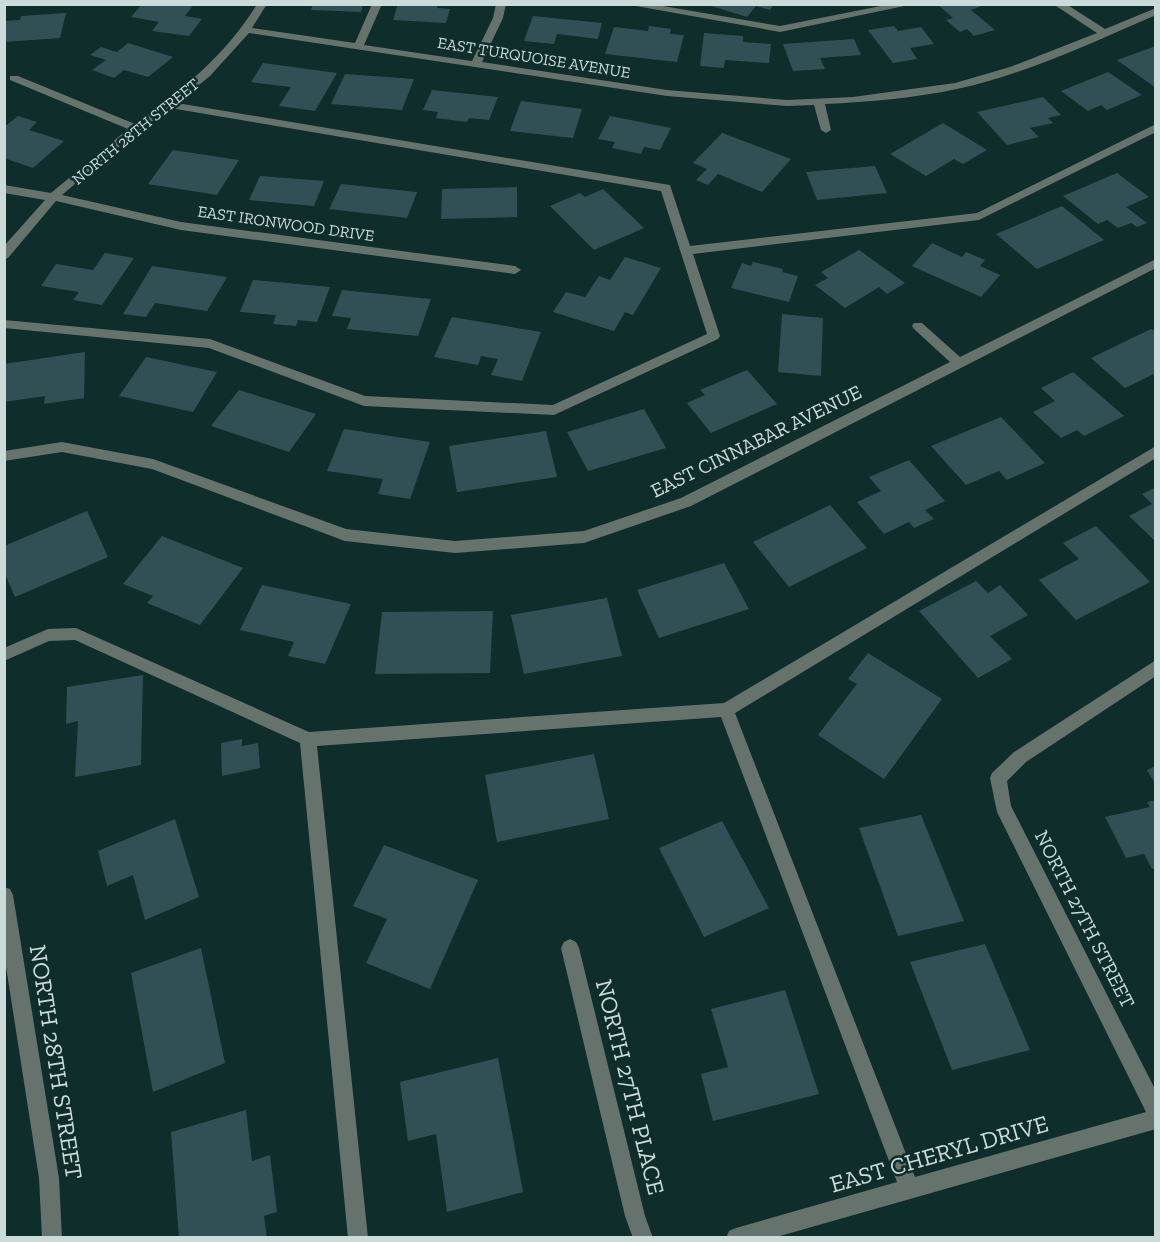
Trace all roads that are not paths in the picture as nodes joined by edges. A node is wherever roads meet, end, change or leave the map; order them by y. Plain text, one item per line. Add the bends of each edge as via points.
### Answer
1 (262, 4) edge
2 (377, 4) edge
3 (501, 4) edge
4 (630, 4) edge
5 (909, 4) edge
6 (1058, 4) edge
7 (1155, 11) edge
8 (246, 30) junction
9 (1103, 33) junction
10 (358, 47) junction
11 (475, 65) junction
12 (14, 78) dead end
13 (819, 102) junction
14 (169, 105) junction
15 (1155, 127) edge
16 (138, 129) junction
17 (826, 130) dead end
18 (4, 189) edge
19 (55, 197) junction
20 (686, 252) junction
21 (4, 255) edge
22 (1155, 263) edge
23 (515, 270) dead end
24 (4, 324) edge
25 (918, 326) dead end
26 (960, 363) junction
27 (1155, 451) edge
28 (4, 456) edge
29 (4, 655) edge
30 (1155, 667) edge
31 (726, 710) junction
32 (308, 739) junction
33 (4, 895) edge
34 (570, 948) dead end
35 (1155, 1112) edge
36 (1155, 1119) edge
37 (909, 1188) junction
38 (52, 1238) edge
39 (358, 1238) edge
40 (643, 1238) edge
41 (736, 1238) edge

1 - 8 street, NORTH 28TH STREET
2 - 10 street
3 - 11 street
4 - 5 street via 780,29
6 - 9 street
7 - 9 street, EAST TURQUOISE AVENUE
8 - 10 street, EAST TURQUOISE AVENUE
8 - 14 street, NORTH 28TH STREET
9 - 13 street, EAST TURQUOISE AVENUE via 1014,69 956,86 888,97
10 - 11 street, EAST TURQUOISE AVENUE
11 - 13 street, EAST TURQUOISE AVENUE via 732,100
12 - 16 street
13 - 17 street
14 - 16 street, NORTH 28TH STREET
14 - 20 street via 666,188
15 - 20 street via 980,216
16 - 19 street, NORTH 28TH STREET via 89,165
18 - 19 street, EAST IRONWOOD DRIVE
19 - 21 street, NORTH 28TH STREET
19 - 23 street, EAST IRONWOOD DRIVE via 181,226
20 - 24 street via 714,336 554,410 364,401 210,344
22 - 26 street, EAST CINNABAR AVENUE
25 - 26 street
26 - 28 street, EAST CINNABAR AVENUE via 686,502 584,537 455,547 345,535 153,464 62,447
27 - 31 street
29 - 32 street via 48,634 76,634
30 - 35 street, NORTH 27TH STREET via 1020,757 998,778 1003,807
31 - 32 street
31 - 37 street
32 - 39 street
33 - 38 street, NORTH 28TH STREET via 49,1178
34 - 40 street, NORTH 27TH PLACE
36 - 37 street, EAST CHERYL DRIVE
37 - 41 street, EAST CHERYL DRIVE

